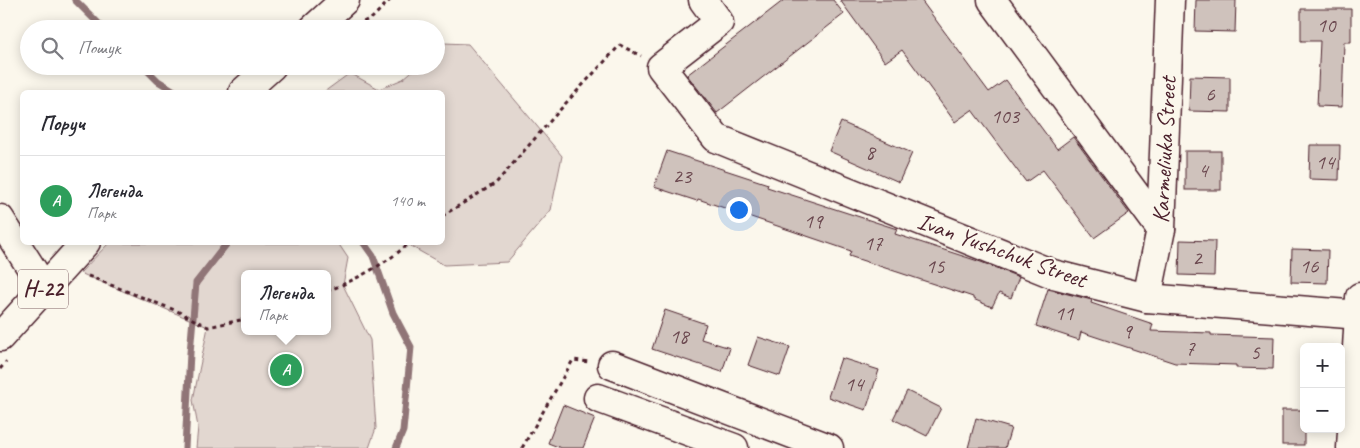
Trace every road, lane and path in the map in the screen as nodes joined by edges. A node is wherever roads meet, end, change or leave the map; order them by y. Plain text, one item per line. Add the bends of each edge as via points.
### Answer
1 (345, 0) edge
2 (390, 0) edge
3 (703, 0) edge
4 (992, 0) edge
5 (1170, 0) edge
6 (323, 20) edge
7 (368, 20) edge
8 (661, 67) junction
9 (262, 75) edge
10 (245, 90) edge
11 (445, 214) edge
12 (0, 219) edge
13 (1161, 229) junction
14 (83, 245) edge
15 (407, 245) edge
16 (80, 274) dead end
17 (44, 288) junction
18 (331, 290) edge
19 (1147, 298) junction
20 (1360, 309) edge
21 (241, 320) edge
22 (0, 337) edge
23 (612, 365) joint
24 (598, 398) dead end
25 (522, 448) edge
26 (734, 448) edge
27 (828, 448) edge
28 (1351, 448) edge

1 - 6 street
2 - 7 path
3 - 8 street via 719,22
4 - 13 street
5 - 13 street, Karmeliuka Street
8 - 11 path via 620,45 496,183
8 - 19 street, Ivan Yushchuk Street via 716,138 1053,274
9 - 10 street
12 - 17 street
13 - 19 street, Karmeliuka Street
14 - 17 street, Н-22
15 - 18 path
16 - 21 path via 177,311 208,327
17 - 22 street, Н-22
19 - 20 street, Ivan Yushchuk Street
20 - 28 street
23 - 25 path via 573,360
23 - 27 street
24 - 26 street

